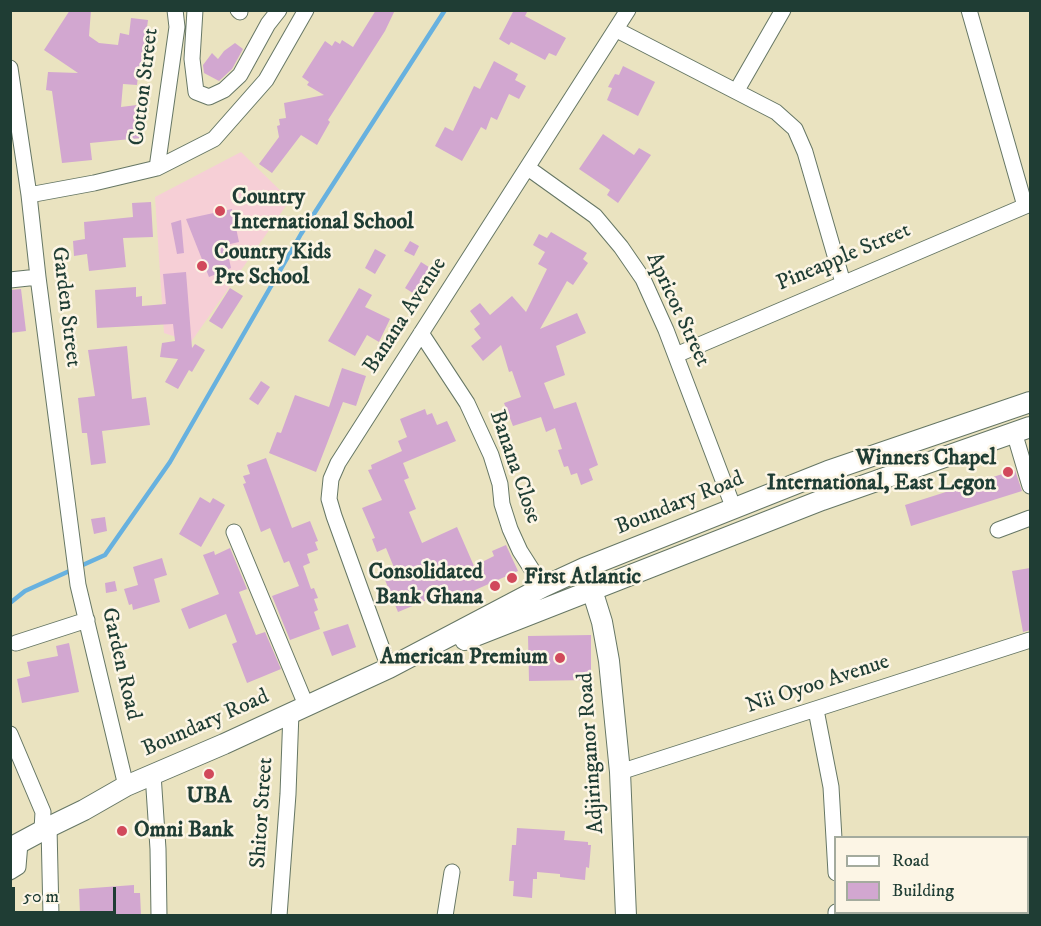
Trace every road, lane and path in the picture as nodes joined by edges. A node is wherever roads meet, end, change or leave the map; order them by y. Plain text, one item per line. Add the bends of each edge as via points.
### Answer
1 (175, 10) edge
2 (195, 10) edge
3 (279, 10) edge
4 (306, 10) edge
5 (628, 10) edge
6 (783, 10) edge
7 (969, 10) edge
8 (617, 30) junction
9 (10, 68) edge
10 (737, 90) junction
11 (157, 168) junction
12 (528, 168) junction
13 (29, 195) junction
14 (1028, 205) edge
15 (38, 277) junction
16 (10, 280) edge
17 (843, 283) junction
18 (421, 333) junction
19 (676, 355) junction
20 (1030, 402) edge
21 (1022, 429) edge
22 (1030, 486) edge
23 (734, 509) junction
24 (1030, 518) edge
25 (998, 530) dead end
26 (234, 532) dead end
27 (73, 551) joint
28 (584, 568) junction
29 (543, 587) junction
30 (592, 588) junction
31 (87, 620) junction
32 (1030, 640) edge
33 (16, 644) dead end
34 (425, 651) junction
35 (389, 668) junction
36 (299, 709) junction
37 (816, 710) junction
38 (10, 734) edge
39 (620, 772) junction
40 (153, 774) junction
41 (126, 786) junction
42 (45, 829) junction
43 (834, 839) edge
44 (15, 846) edge
45 (10, 872) edge
46 (452, 872) dead end
47 (51, 915) edge
48 (159, 915) edge
49 (279, 915) edge
50 (445, 915) edge
51 (626, 915) edge

1 - 11 street, Cotton Street via 177,27
2 - 3 street via 192,59 196,92 210,97 240,75
4 - 11 street via 266,80 214,139
5 - 8 street, Banana Avenue
6 - 10 street
7 - 14 street
8 - 10 street
8 - 12 street, Banana Avenue
9 - 13 street, Garden Street
10 - 17 street via 776,112 795,129
11 - 13 street
12 - 18 street, Banana Avenue
12 - 19 street, Apricot Street via 595,216 621,247 643,279
13 - 15 street, Garden Street
14 - 17 street, Pineapple Street
15 - 16 street
15 - 27 street, Garden Street
17 - 19 street, Pineapple Street
18 - 29 street, Banana Close via 467,403 491,455 510,529
18 - 35 street, Banana Avenue via 338,463 329,499
19 - 23 street, Apricot Street
20 - 23 main road, Boundary Road via 828,471
21 - 22 street
21 - 30 main road, Boundary Road
23 - 28 main road, Boundary Road
24 - 25 street
26 - 36 street
27 - 31 street, Garden Road
28 - 29 main road, Boundary Road
28 - 30 main road, Adjiringanor Road
29 - 34 main road, Boundary Road
30 - 34 main road, Boundary Road via 459,642
30 - 39 main road, Adjiringanor Road via 609,661
31 - 33 street
31 - 41 street, Garden Road
32 - 37 street, Nii Oyoo Avenue
34 - 35 main road, Boundary Road
35 - 36 main road, Boundary Road
36 - 40 main road, Boundary Road
36 - 49 street, Shitor Street
37 - 39 street, Nii Oyoo Avenue
37 - 43 street via 831,787
38 - 42 street via 41,805
39 - 51 main road, Adjiringanor Road
40 - 41 main road, Boundary Road
40 - 48 street
41 - 42 main road, Boundary Road
42 - 44 main road, Boundary Road
42 - 47 street
44 - 45 street via 18,867
46 - 50 street

